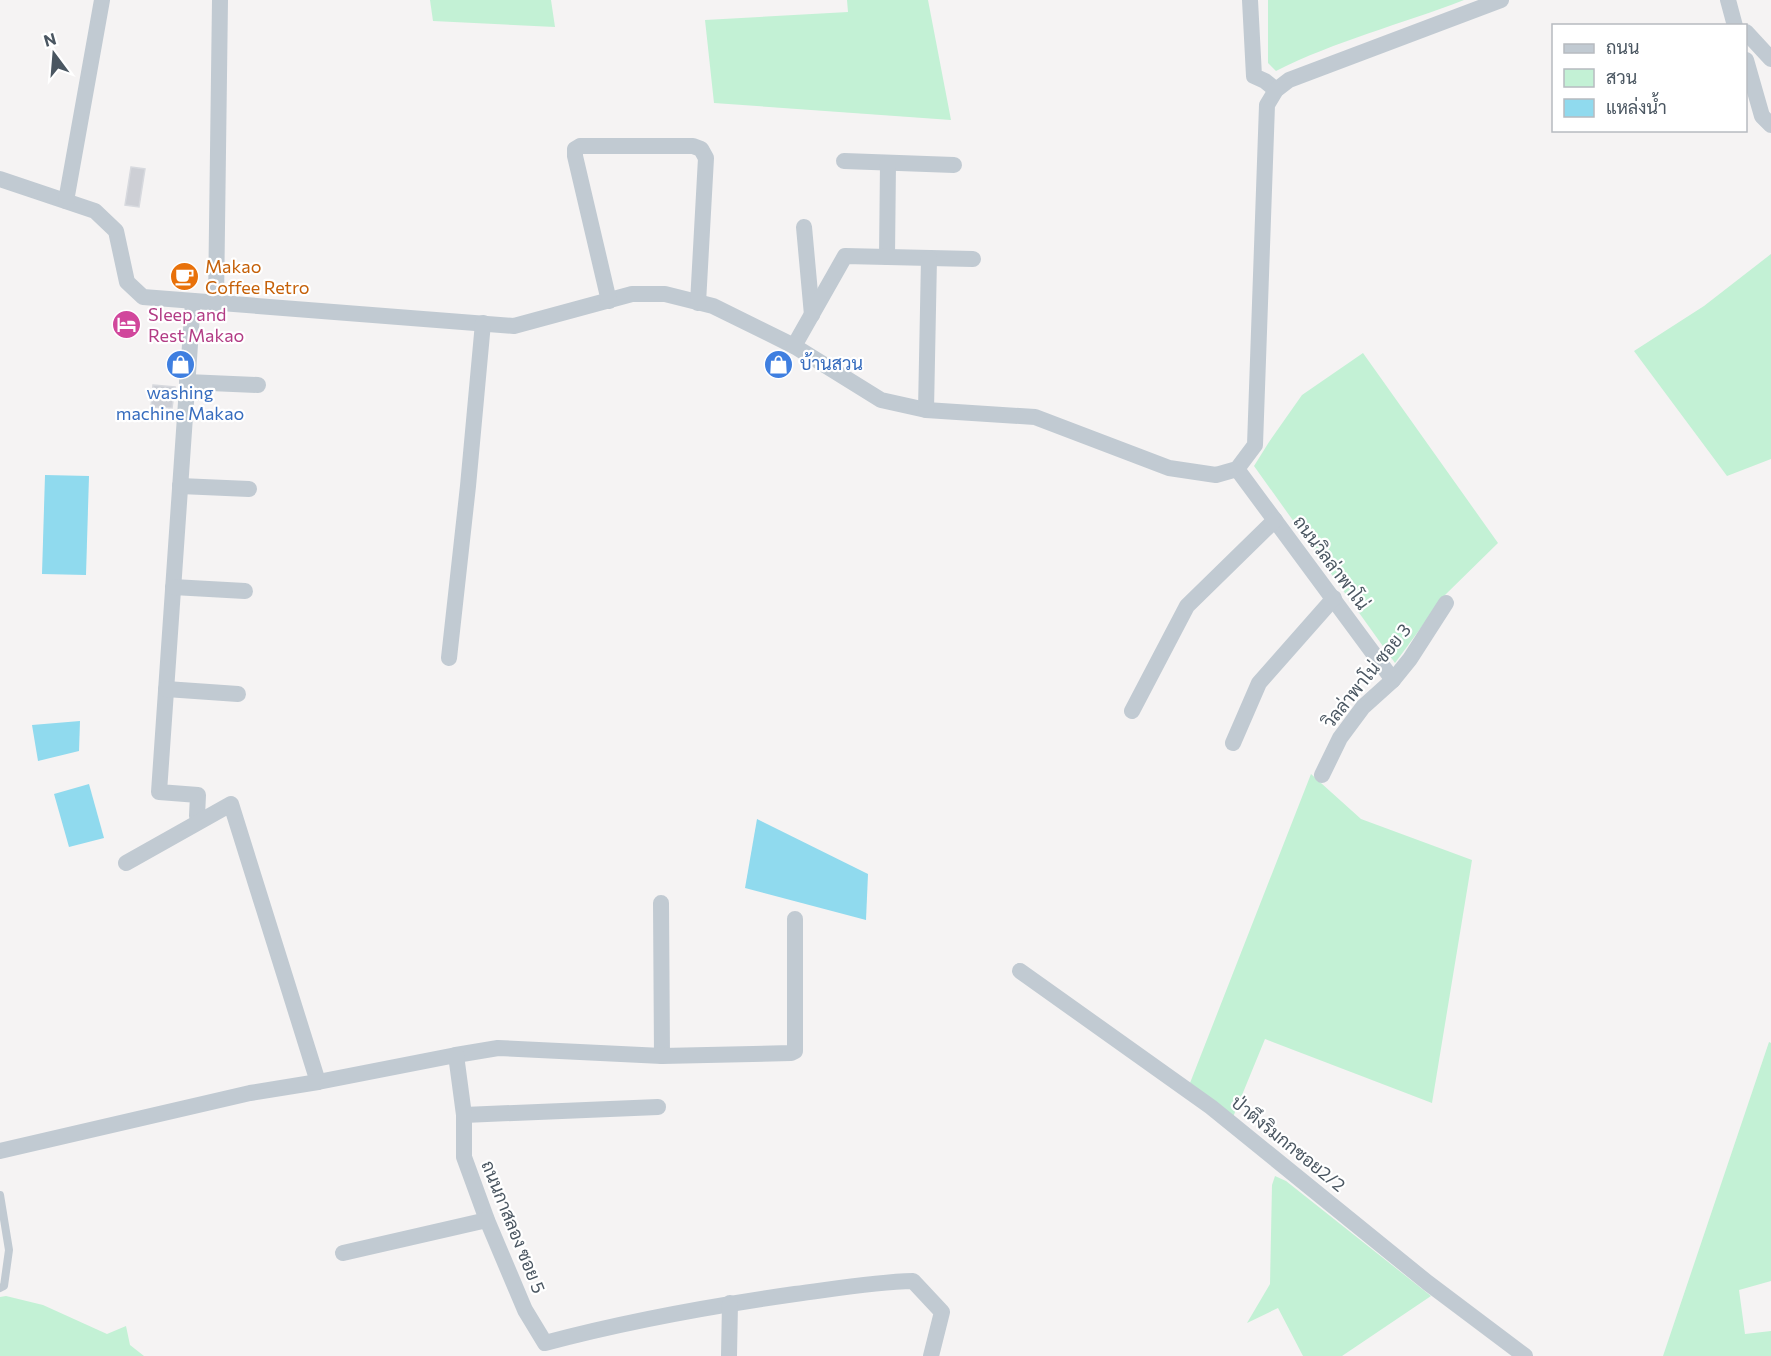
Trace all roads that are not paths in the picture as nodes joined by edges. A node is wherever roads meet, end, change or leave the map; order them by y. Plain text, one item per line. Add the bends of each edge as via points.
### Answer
1 (102, 0) edge
2 (220, 0) edge
3 (1250, 0) edge
4 (1501, 0) edge
5 (1728, 0) edge
6 (1737, 24) edge
7 (1747, 36) edge
8 (1771, 59) edge
9 (1747, 64) edge
10 (1276, 90) junction
11 (1771, 125) edge
12 (844, 161) dead end
13 (888, 163) junction
14 (954, 165) dead end
15 (0, 179) edge
16 (66, 201) junction
17 (804, 227) dead end
18 (887, 257) junction
19 (929, 258) junction
20 (973, 259) dead end
21 (609, 300) junction
22 (193, 301) junction
23 (216, 303) junction
24 (698, 303) junction
25 (812, 315) junction
26 (483, 323) junction
27 (794, 346) junction
28 (187, 382) junction
29 (258, 385) dead end
30 (926, 410) junction
31 (1237, 470) junction
32 (180, 486) junction
33 (249, 489) dead end
34 (1275, 520) junction
35 (173, 587) junction
36 (244, 591) dead end
37 (1334, 598) junction
38 (1446, 603) dead end
39 (448, 658) dead end
40 (1392, 680) junction
41 (166, 689) junction
42 (238, 694) dead end
43 (1132, 711) dead end
44 (1233, 743) dead end
45 (1322, 775) dead end
46 (197, 816) dead end
47 (126, 863) dead end
48 (661, 903) dead end
49 (795, 919) dead end
50 (1020, 971) dead end
51 (456, 1055) junction
52 (662, 1056) junction
53 (318, 1082) junction
54 (658, 1107) dead end
55 (464, 1115) junction
56 (0, 1151) edge
57 (0, 1195) edge
58 (487, 1220) junction
59 (343, 1253) dead end
60 (0, 1288) edge
61 (730, 1303) junction
62 (729, 1356) edge
63 (931, 1356) edge
64 (1525, 1356) edge

1 - 16 street
2 - 23 street
3 - 10 street via 1254,76
4 - 10 street via 1289,80
5 - 6 street
7 - 8 street
9 - 11 street via 1762,116
10 - 31 street via 1267,105 1255,445
12 - 13 street
13 - 14 street
13 - 18 street
15 - 16 street
16 - 22 street via 95,212 116,231 127,282 143,297
17 - 25 street
18 - 19 street
18 - 25 street via 845,256
19 - 20 street
19 - 30 street
21 - 24 street via 633,294 665,294
21 - 24 street via 575,149 693,146 701,149 706,158
21 - 26 street via 514,326
22 - 23 street
22 - 28 street
23 - 26 street
24 - 27 street via 713,306
25 - 27 street
26 - 39 street
27 - 30 street via 881,400
28 - 29 street
28 - 32 street
30 - 31 street via 1035,417 1169,468 1216,475
31 - 34 street, ถนนวิลล่าพาโน่
32 - 33 street
32 - 35 street
34 - 37 street, ถนนวิลล่าพาโน่
34 - 43 street via 1187,606
35 - 36 street
35 - 41 street
37 - 40 street, ถนนวิลล่าพาโน่
37 - 44 street via 1258,683
38 - 40 street, วิลล่าพาโน่ ซอย 3
40 - 45 street, วิลล่าพาโน่ ซอย 3 via 1363,707 1340,738
41 - 42 street
41 - 46 street via 159,792 198,795
47 - 53 street via 231,804
48 - 52 street
49 - 52 street via 795,1051
50 - 64 street, ป่าตึงริมกกซอย2/2 via 1211,1107 1428,1283
51 - 52 street via 498,1048
51 - 53 street
51 - 55 street, ถนนกาสลอง ซอย 5
53 - 56 street via 250,1093
54 - 55 street
55 - 58 street, ถนนกาสลอง ซอย 5 via 464,1157
57 - 60 lane via 9,1250 4,1286
58 - 59 street
58 - 61 street, ถนนกาสลอง ซอย 5 via 525,1310 545,1343
61 - 62 street
61 - 63 street, ถนนกาสลอง ซอย 5 via 913,1281 942,1312

